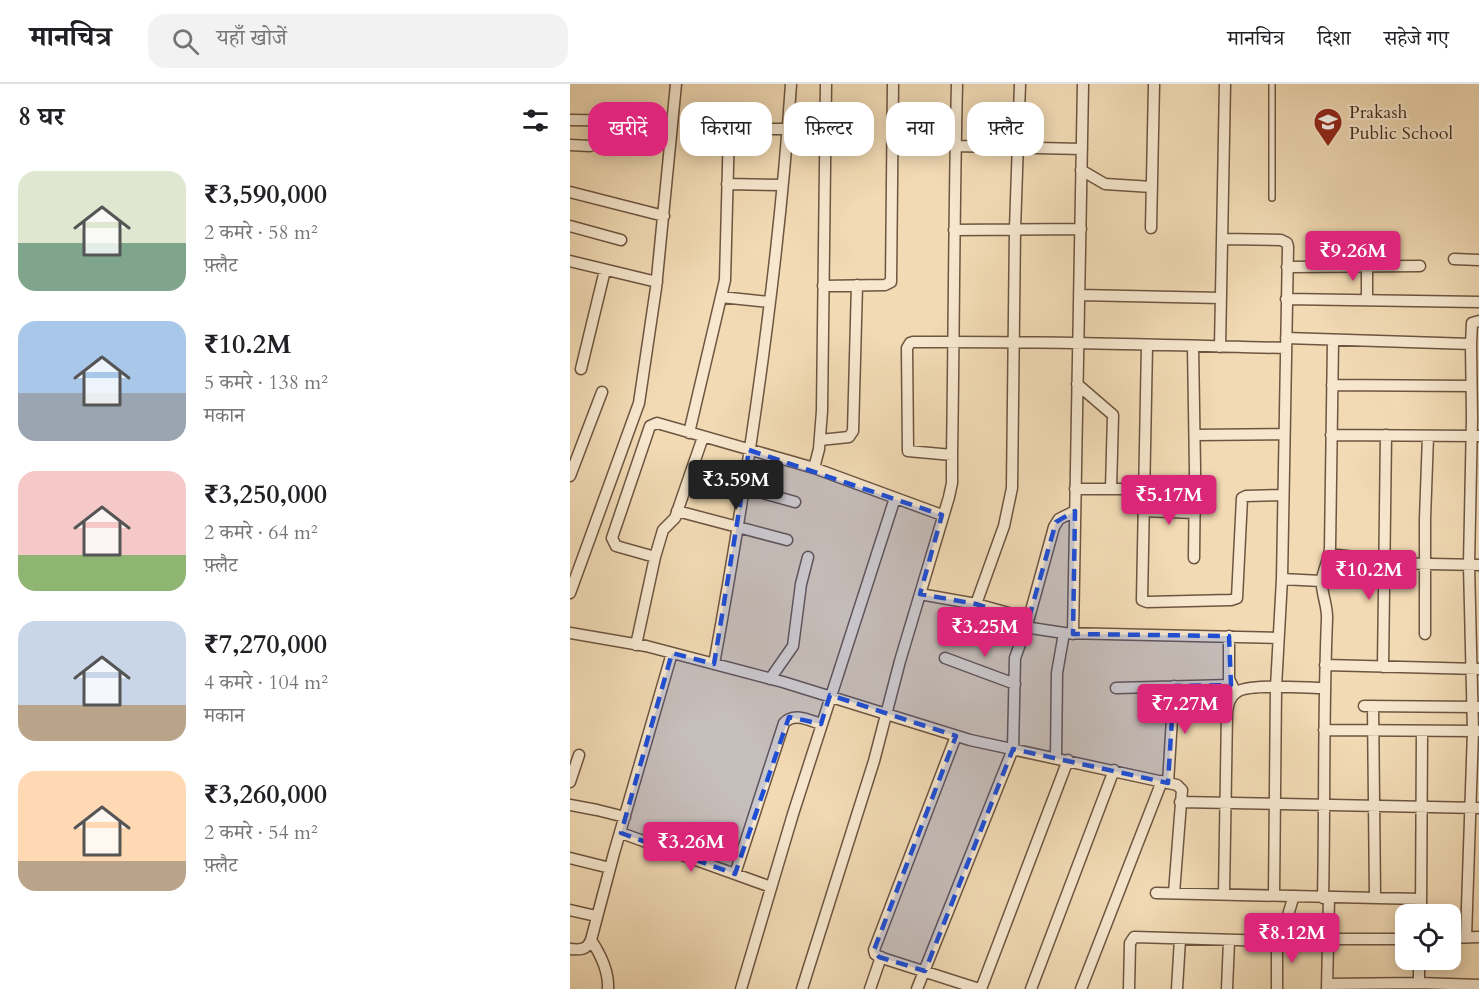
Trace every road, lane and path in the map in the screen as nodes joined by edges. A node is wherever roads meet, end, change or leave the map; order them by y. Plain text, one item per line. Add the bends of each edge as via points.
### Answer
1 (676, 84) edge
2 (790, 84) edge
3 (826, 84) edge
4 (893, 84) edge
5 (957, 84) edge
6 (1020, 84) edge
7 (1083, 84) edge
8 (1154, 84) edge
9 (1226, 84) edge
10 (1272, 84) edge
11 (789, 102) edge
12 (1020, 102) edge
13 (570, 120) edge
14 (588, 120) edge
15 (784, 129) edge
16 (570, 145) edge
17 (588, 146) edge
18 (956, 146) junction
19 (967, 146) edge
20 (1044, 149) edge
21 (1082, 150) junction
22 (785, 156) edge
23 (1019, 156) edge
24 (1081, 170) junction
25 (728, 184) junction
26 (782, 185) junction
27 (1152, 187) junction
28 (570, 192) edge
29 (1272, 198) dead end
30 (664, 216) junction
31 (570, 226) edge
32 (1151, 228) dead end
33 (1015, 229) junction
34 (1081, 229) junction
35 (954, 230) junction
36 (1223, 239) junction
37 (621, 240) dead end
38 (1454, 260) dead end
39 (1479, 260) edge
40 (570, 261) edge
41 (1367, 266) junction
42 (1420, 266) dead end
43 (1287, 267) junction
44 (604, 270) junction
45 (657, 282) junction
46 (857, 285) junction
47 (823, 286) junction
48 (1079, 295) junction
49 (721, 297) junction
50 (1221, 298) junction
51 (1286, 299) junction
52 (1367, 299) junction
53 (769, 302) junction
54 (1479, 302) edge
55 (1479, 321) edge
56 (1334, 341) junction
57 (954, 342) junction
58 (1014, 342) junction
59 (1286, 343) junction
60 (1471, 344) junction
61 (1078, 345) junction
62 (1147, 345) junction
63 (1193, 346) junction
64 (1220, 347) junction
65 (581, 369) dead end
66 (1077, 384) junction
67 (1332, 384) junction
68 (1471, 386) junction
69 (602, 392) dead end
70 (689, 434) junction
71 (1284, 434) junction
72 (1195, 435) junction
73 (1331, 435) junction
74 (1386, 435) junction
75 (702, 436) junction
76 (1428, 436) junction
77 (1475, 436) edge
78 (820, 440) junction
79 (749, 450) junction
80 (952, 455) junction
81 (814, 468) junction
82 (690, 472) junction
83 (570, 476) edge
84 (743, 487) junction
85 (1075, 489) junction
86 (1111, 489) junction
87 (1144, 489) junction
88 (1282, 495) junction
89 (896, 498) junction
90 (795, 502) dead end
91 (1474, 502) edge
92 (677, 511) junction
93 (1076, 511) junction
94 (1144, 511) junction
95 (1195, 513) junction
96 (942, 516) junction
97 (738, 526) junction
98 (787, 540) dead end
99 (1329, 554) junction
100 (655, 557) junction
101 (808, 557) dead end
102 (1194, 558) dead end
103 (1384, 560) junction
104 (1425, 564) junction
105 (1474, 565) edge
106 (1282, 579) junction
107 (1321, 581) junction
108 (570, 593) edge
109 (920, 594) junction
110 (976, 604) junction
111 (1027, 625) junction
112 (570, 633) edge
113 (1069, 634) junction
114 (1425, 634) dead end
115 (1229, 636) junction
116 (1278, 638) junction
117 (636, 645) junction
118 (672, 653) junction
119 (945, 658) dead end
120 (714, 664) junction
121 (1325, 665) junction
122 (1383, 667) junction
123 (1475, 669) edge
124 (771, 679) junction
125 (1015, 684) junction
126 (1174, 686) junction
127 (1276, 687) junction
128 (1116, 688) dead end
129 (1324, 688) junction
130 (1233, 689) junction
131 (830, 695) junction
132 (1476, 707) edge
133 (886, 712) junction
134 (821, 724) junction
135 (1324, 730) junction
136 (1374, 731) junction
137 (1422, 731) junction
138 (1476, 731) edge
139 (956, 736) junction
140 (1013, 749) junction
141 (579, 755) dead end
142 (1056, 758) junction
143 (1068, 760) junction
144 (1114, 770) junction
145 (570, 782) edge
146 (1165, 782) junction
147 (1180, 802) junction
148 (1225, 803) junction
149 (1276, 804) junction
150 (570, 805) edge
151 (1325, 806) junction
152 (1373, 806) junction
153 (1422, 806) junction
154 (1475, 808) edge
155 (625, 817) junction
156 (621, 832) junction
157 (570, 858) edge
158 (610, 868) junction
159 (735, 874) junction
160 (771, 887) junction
161 (1156, 893) dead end
162 (1174, 893) junction
163 (1224, 894) junction
164 (1275, 895) junction
165 (1294, 896) junction
166 (1374, 897) junction
167 (1326, 898) junction
168 (1421, 899) junction
169 (1421, 904) edge
170 (570, 910) edge
171 (596, 916) junction
172 (1461, 937) edge
173 (1466, 937) junction
174 (1479, 937) edge
175 (1180, 939) junction
176 (1277, 939) junction
177 (1328, 939) junction
178 (1395, 939) edge
179 (591, 940) junction
180 (1229, 941) junction
181 (570, 950) edge
182 (881, 957) junction
183 (925, 970) junction
184 (1419, 970) edge
185 (1419, 983) junction
186 (1328, 986) edge
187 (1479, 986) edge
188 (608, 989) edge
189 (741, 989) edge
190 (802, 989) edge
191 (870, 989) edge
192 (917, 989) edge
193 (980, 989) edge
194 (1030, 989) edge
195 (1081, 989) edge
196 (1128, 989) edge
197 (1177, 989) edge
198 (1227, 989) edge
199 (1277, 989) edge

1 - 30 street
2 - 11 street
3 - 47 street
4 - 46 street via 892,278 885,285
5 - 18 street
6 - 12 street
7 - 21 street
8 - 27 street
9 - 36 street
10 - 29 lane
13 - 14 street
15 - 25 street via 729,129
16 - 17 street
18 - 19 street
18 - 35 street
20 - 21 street
21 - 24 street
22 - 26 street
23 - 33 street
24 - 27 street via 1105,184
24 - 34 street
25 - 26 street
25 - 49 street via 726,269
26 - 53 street
27 - 32 street
28 - 30 street
30 - 45 street
31 - 37 street
33 - 34 street
33 - 35 street
33 - 58 street
34 - 48 street
35 - 57 street
36 - 43 street via 1284,241 1288,247
36 - 50 street
38 - 39 street
40 - 44 street
41 - 42 street
41 - 43 street
41 - 52 street
43 - 51 street
44 - 45 street
44 - 65 street
45 - 108 street via 639,403
46 - 47 street
46 - 78 street via 854,431 849,436
47 - 78 street
48 - 50 street
48 - 61 street
49 - 53 street
49 - 70 street
50 - 64 street
51 - 52 street
51 - 59 street
52 - 54 street
53 - 79 street
55 - 60 street via 1472,323
56 - 59 street
56 - 60 street
56 - 67 street
57 - 58 street
57 - 80 street
57 - 80 street via 913,342 907,348 908,451
58 - 61 street
58 - 110 street via 1012,488 1004,526
59 - 64 street
59 - 71 street
60 - 68 street
61 - 62 street
61 - 66 street
62 - 63 street
62 - 87 street
63 - 64 street
63 - 72 street
66 - 85 street
66 - 86 street via 1113,417
67 - 68 street
67 - 73 street
68 - 77 street
69 - 83 street
70 - 75 street
70 - 100 street via 657,423 650,426 613,535 616,546
71 - 72 street
71 - 88 street
72 - 95 street
73 - 74 street
73 - 99 street
74 - 76 street
74 - 103 street
75 - 79 street
75 - 82 street
76 - 77 street
76 - 104 street
77 - 91 street
78 - 81 street
79 - 81 street
79 - 84 street
80 - 96 street via 952,483
81 - 89 street
82 - 84 street
82 - 92 street
84 - 90 street
84 - 97 street
85 - 86 street
85 - 93 street
86 - 87 street
87 - 94 street
88 - 94 street via 1242,498 1238,595 1231,600 1142,600
88 - 106 street
89 - 96 street
89 - 131 street
91 - 105 street
92 - 97 street
92 - 100 street via 663,530
93 - 111 street via 1056,522
93 - 113 street
94 - 95 street
95 - 102 street
96 - 109 street
97 - 98 street
97 - 120 street
99 - 103 street
99 - 107 street
100 - 117 street
101 - 124 street via 793,646
103 - 104 street
103 - 122 street
104 - 105 street
104 - 114 street
105 - 123 street
106 - 107 street
106 - 116 street
107 - 121 street via 1327,606
109 - 110 street
109 - 133 street
110 - 111 street via 1016,615
111 - 113 street
111 - 125 street via 1016,658
112 - 117 street
113 - 115 street
113 - 142 street via 1057,673
115 - 116 street
115 - 130 street
116 - 127 street
117 - 118 street
118 - 120 street
118 - 155 street
119 - 125 street
120 - 124 street
121 - 122 street
121 - 129 street
122 - 123 street
123 - 132 street
124 - 131 street
125 - 140 street
126 - 128 street
126 - 130 street
126 - 146 street
127 - 129 street
127 - 130 street
127 - 149 street
129 - 135 street
130 - 148 street via 1227,713
131 - 133 street
131 - 134 street
132 - 136 street via 1368,706
132 - 138 street
133 - 139 street
133 - 190 street
134 - 159 street via 798,717 784,723
134 - 160 street
135 - 136 street
135 - 151 street
136 - 137 street
136 - 152 street
137 - 138 street
137 - 153 street
138 - 154 street
139 - 140 street
139 - 182 street via 875,946 875,954
140 - 142 street
140 - 183 street
141 - 145 street
142 - 143 street
143 - 144 street
143 - 193 street
144 - 146 street
144 - 194 street
146 - 147 street via 1182,790
146 - 195 street
147 - 148 street
147 - 162 street
148 - 149 street
148 - 163 street
149 - 151 street
149 - 164 street
150 - 155 street
151 - 152 street
151 - 167 street
152 - 153 street
152 - 166 street
153 - 154 street
153 - 168 street
154 - 173 street
155 - 156 street
156 - 158 street
156 - 159 street
157 - 158 street
158 - 171 street
159 - 160 street
160 - 189 street
161 - 162 street
162 - 163 street
163 - 164 street
164 - 165 street
165 - 167 street
165 - 176 street
166 - 167 street
166 - 168 street
167 - 177 street
168 - 169 street
170 - 171 street
171 - 179 street
172 - 173 street
173 - 174 street
175 - 180 street
175 - 196 street via 1131,939
175 - 197 street
176 - 180 street
176 - 199 street
177 - 178 street
177 - 186 street
179 - 181 street via 584,949
179 - 188 street via 606,970
180 - 198 street
182 - 183 street
182 - 191 street
183 - 192 street
183 - 193 street
184 - 185 street
185 - 186 street
185 - 187 street

